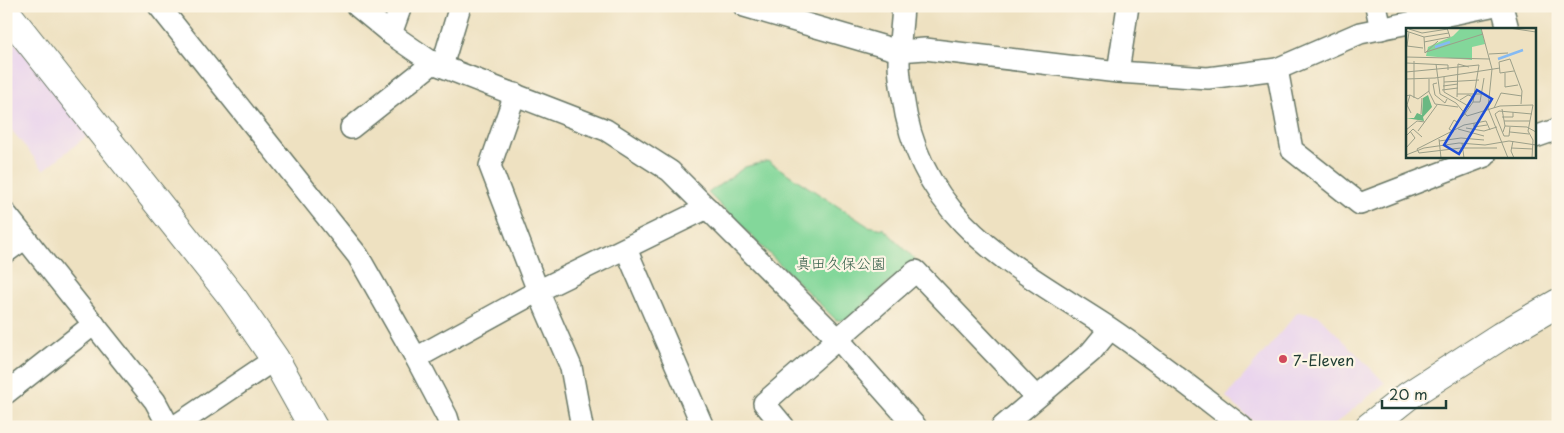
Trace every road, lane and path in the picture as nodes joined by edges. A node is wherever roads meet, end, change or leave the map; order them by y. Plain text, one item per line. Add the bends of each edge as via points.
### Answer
1 (159, 6) edge
2 (357, 6) edge
3 (401, 6) edge
4 (460, 6) edge
5 (744, 6) edge
6 (903, 6) edge
7 (1128, 6) edge
8 (1376, 6) edge
9 (1491, 6) edge
10 (1502, 6) edge
11 (6, 12) edge
12 (1508, 28) edge
13 (1381, 29) junction
14 (391, 34) junction
15 (899, 50) junction
16 (437, 65) junction
17 (1278, 69) junction
18 (1118, 72) junction
19 (515, 94) junction
20 (351, 128) dead end
21 (1558, 129) edge
22 (1536, 137) edge
23 (1480, 158) edge
24 (708, 208) junction
25 (6, 214) edge
26 (25, 238) junction
27 (626, 249) junction
28 (6, 252) edge
29 (538, 291) junction
30 (1558, 303) edge
31 (94, 324) junction
32 (1110, 328) junction
33 (838, 339) junction
34 (416, 358) junction
35 (275, 359) junction
36 (6, 394) edge
37 (1036, 397) junction
38 (169, 427) edge
39 (174, 427) edge
40 (312, 427) edge
41 (450, 427) edge
42 (582, 427) edge
43 (703, 427) edge
44 (784, 427) edge
45 (916, 427) edge
46 (1002, 427) edge
47 (1242, 427) edge
48 (1369, 427) edge

1 - 34 street via 358,256
2 - 14 street
3 - 14 street
4 - 16 street
5 - 15 street
6 - 15 street
7 - 18 street
8 - 13 street
9 - 13 street
10 - 12 street
11 - 35 street via 233,298
13 - 17 street via 1360,33
14 - 16 street
15 - 18 street via 925,49
15 - 32 street via 905,113 912,140 931,182 947,205 968,229 1001,256
16 - 19 street
16 - 20 street
17 - 18 street via 1208,78
17 - 23 street via 1292,150 1360,204
19 - 24 street via 606,130 670,171
19 - 29 street via 490,166
21 - 22 street
24 - 27 street
24 - 33 street
25 - 26 street
26 - 28 street
26 - 31 street
27 - 29 street
27 - 43 street
29 - 34 street
29 - 42 street via 571,368
30 - 48 street via 1408,396
31 - 36 street
31 - 38 street via 155,401
32 - 37 street via 1091,352
32 - 47 street
33 - 37 street via 916,271
33 - 44 street via 764,403
33 - 45 street
34 - 41 street
35 - 39 street
35 - 40 street
37 - 46 street

